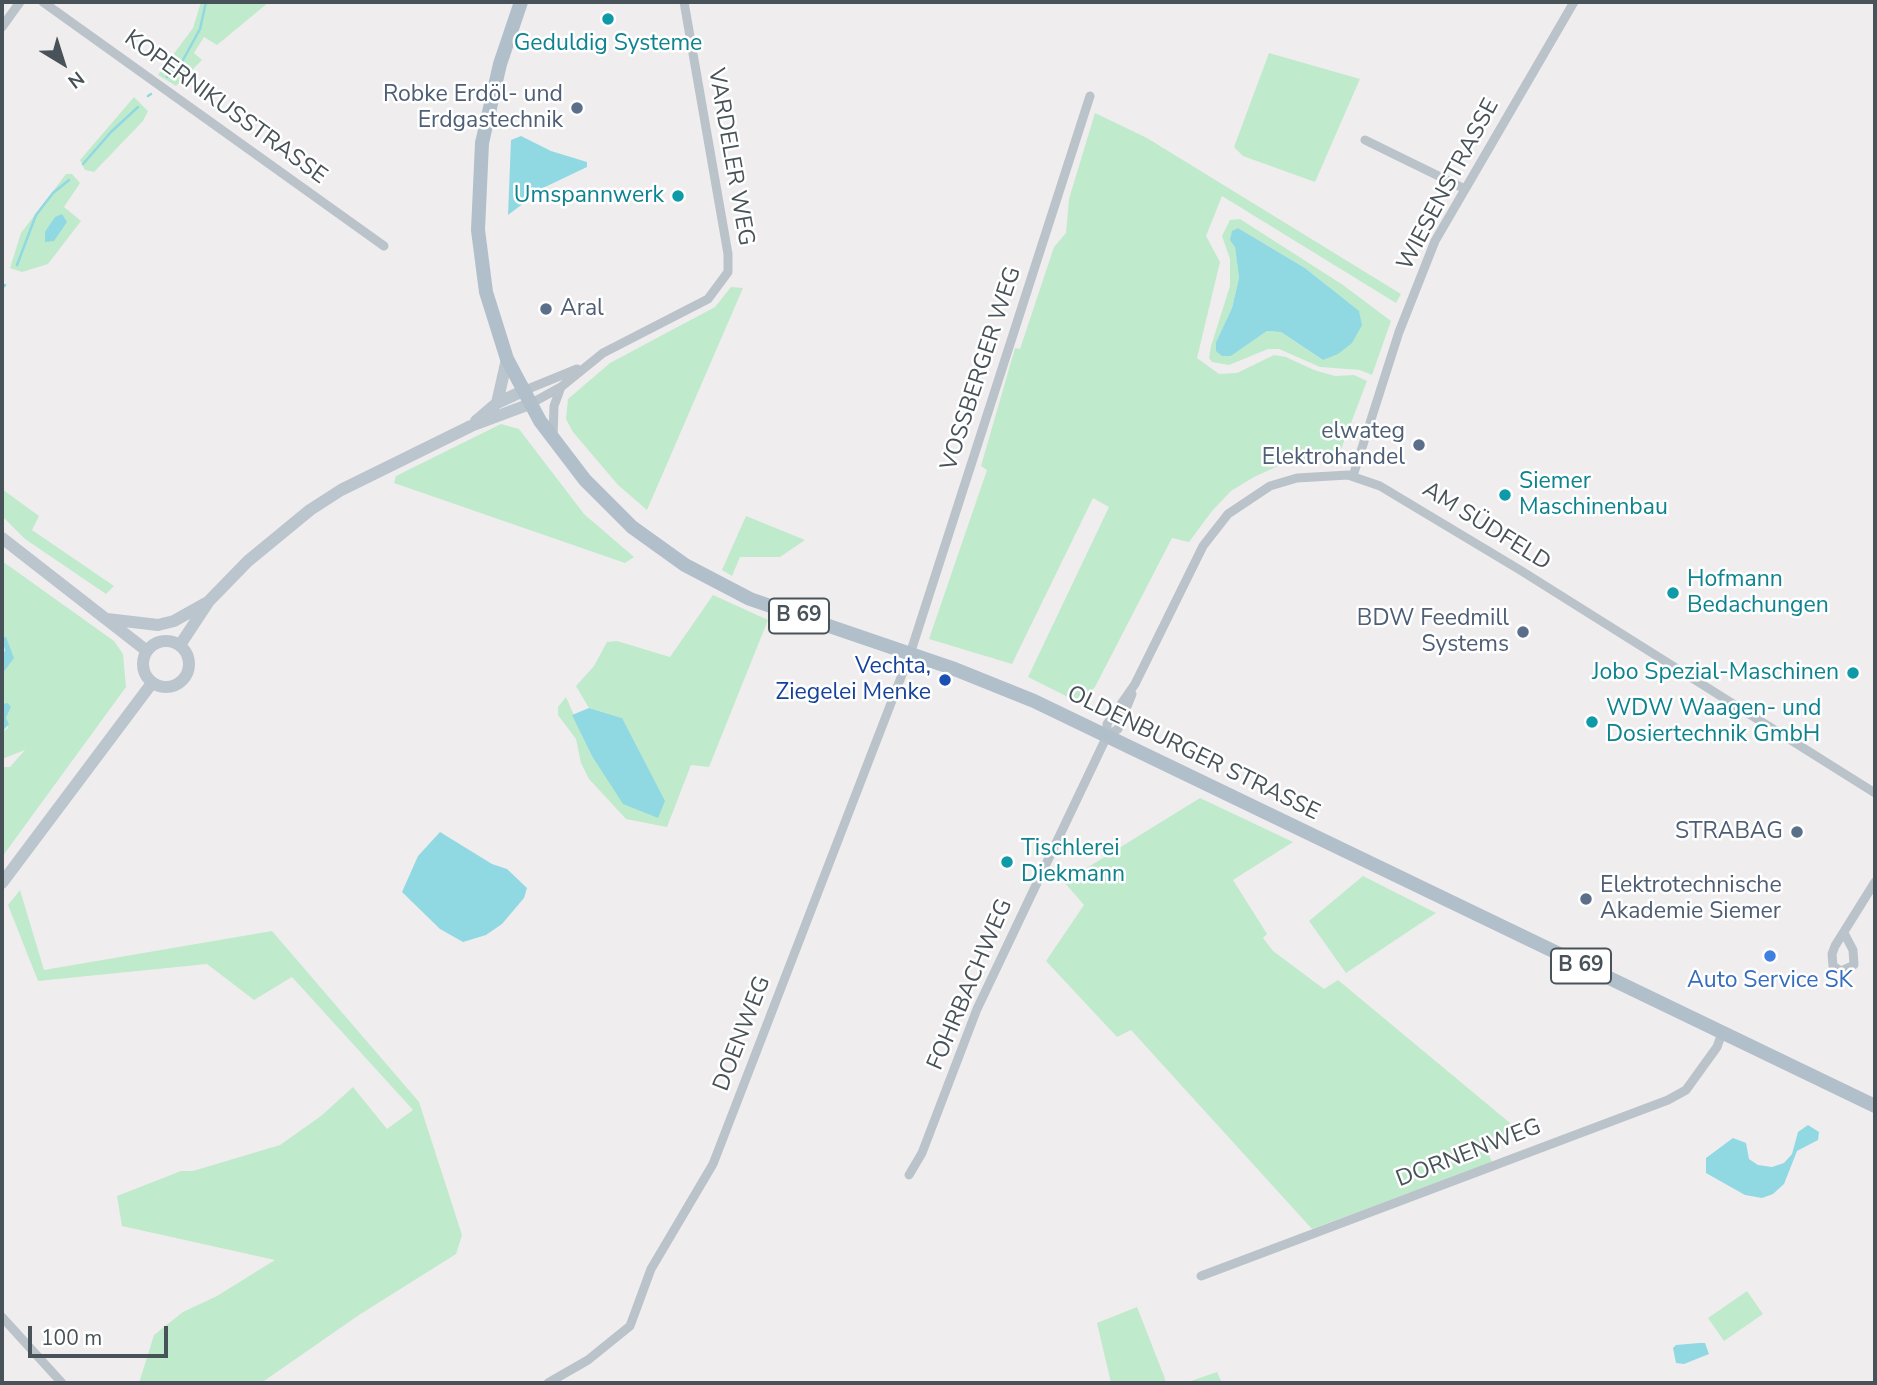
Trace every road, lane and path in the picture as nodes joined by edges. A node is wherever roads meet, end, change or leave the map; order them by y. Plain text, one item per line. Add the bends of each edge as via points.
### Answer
1 (20, 2) edge
2 (43, 2) edge
3 (521, 2) edge
4 (684, 2) edge
5 (1574, 2) edge
6 (2, 27) edge
7 (1090, 96) dead end
8 (1365, 140) dead end
9 (1465, 189) junction
10 (384, 246) dead end
11 (507, 359) junction
12 (585, 365) junction
13 (561, 387) junction
14 (527, 397) junction
15 (497, 403) junction
16 (471, 426) junction
17 (553, 439) junction
18 (1353, 476) junction
19 (2, 538) edge
20 (209, 601) junction
21 (107, 619) junction
22 (180, 645) junction
23 (147, 651) junction
24 (910, 654) junction
25 (152, 683) junction
26 (1107, 736) junction
27 (1875, 793) edge
28 (1875, 882) edge
29 (2, 883) edge
30 (1844, 933) dead end
31 (1722, 1033) junction
32 (1875, 1106) edge
33 (909, 1175) dead end
34 (1201, 1276) dead end
35 (2, 1317) edge
36 (62, 1383) edge
37 (548, 1383) edge

1 - 6 street
2 - 10 street, KOPERNIKUSSTRASSE
3 - 11 main road, B 69 via 488,111 478,174 478,230 486,292
4 - 12 street, VARDELER WEG via 729,254 728,272 708,299
5 - 9 street, WIESENSTRASSE
7 - 24 street, VOSSBERGER WEG
8 - 9 street
9 - 18 street, WIESENSTRASSE via 1435,241 1411,297
11 - 14 main road, B 69
11 - 15 main road
12 - 13 street, VARDELER WEG
12 - 14 street, VARDELER WEG
13 - 14 street, VARDELER WEG
13 - 17 street via 554,406
14 - 15 main road
14 - 16 main road
14 - 17 main road, OLDENBURGER STRASSE / B 69
15 - 16 main road
16 - 20 main road via 310,510 248,561
17 - 24 main road, OLDENBURGER STRASSE / B 69 via 607,505 685,565 750,598
18 - 26 street, AM SÜDFELD via 1283,481 1254,494 1228,514 1203,546 1135,684 1107,724
18 - 27 street, AM SÜDFELD via 1407,501
19 - 21 main road
20 - 21 main road via 158,625
20 - 22 main road
21 - 23 main road
22 - 23 main road via 166,641
22 - 25 main road via 189,664 185,678 173,686
23 - 25 main road via 143,664
24 - 26 main road, OLDENBURGER STRASSE / B 69 via 994,684
24 - 37 street, DOENWEG via 713,1164 652,1269 630,1326 588,1360
25 - 29 main road
26 - 31 main road, OLDENBURGER STRASSE / B 69
26 - 33 street, FOHRBACHWEG via 977,1009 922,1153
28 - 30 street
31 - 32 main road, OLDENBURGER STRASSE / B 69
31 - 34 street, DORNENWEG via 1686,1090 1668,1100
35 - 36 street

